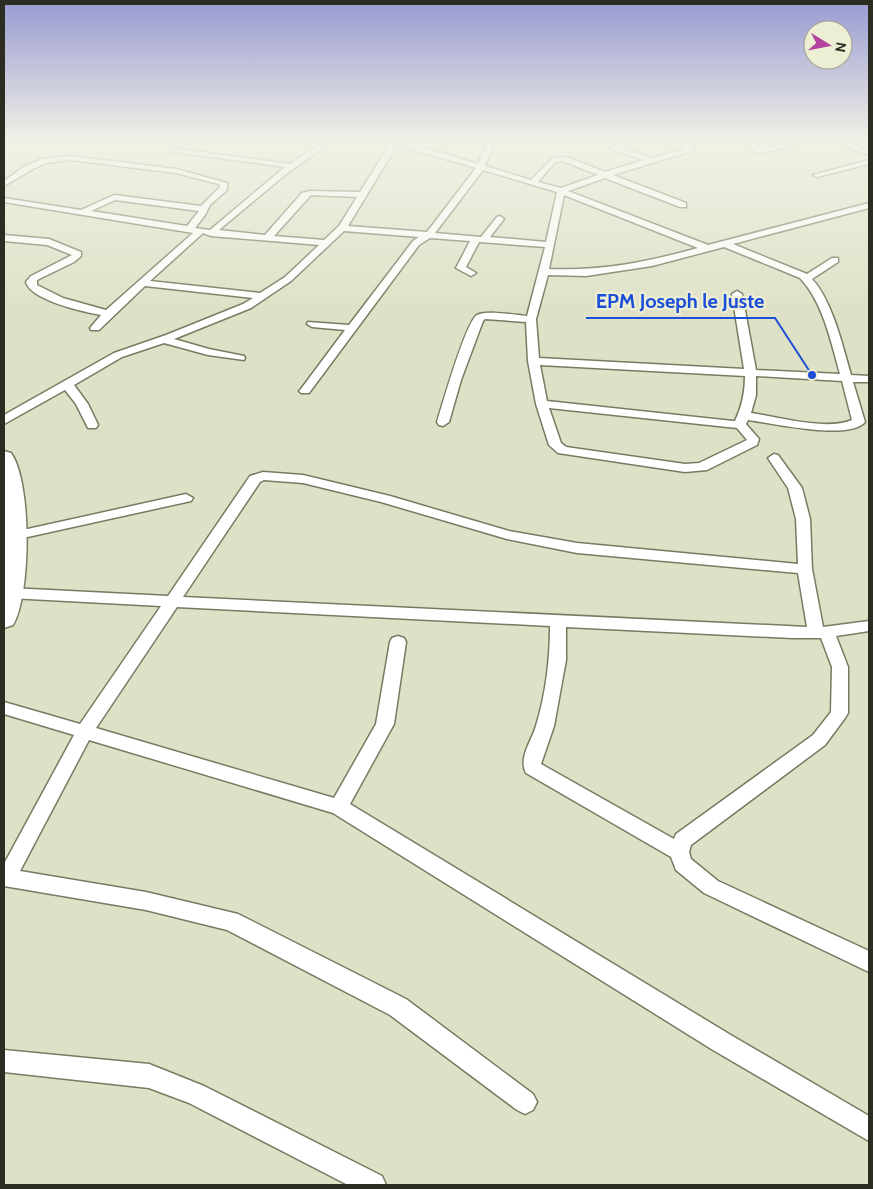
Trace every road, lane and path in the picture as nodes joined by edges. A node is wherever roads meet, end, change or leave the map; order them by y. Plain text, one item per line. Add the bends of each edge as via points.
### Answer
1 (214, 196) edge
2 (255, 196) edge
3 (304, 196) edge
4 (361, 196) edge
5 (459, 196) edge
6 (560, 196) edge
7 (574, 196) edge
8 (661, 196) edge
9 (4, 200) edge
10 (683, 205) dead end
11 (869, 205) edge
12 (204, 209) junction
13 (84, 211) junction
14 (838, 212) junction
15 (862, 216) dead end
16 (500, 219) dead end
17 (342, 228) junction
18 (188, 229) junction
19 (200, 231) junction
20 (212, 232) junction
21 (430, 234) junction
22 (268, 237) junction
23 (4, 238) edge
24 (480, 238) junction
25 (326, 243) junction
26 (723, 243) junction
27 (550, 245) junction
28 (707, 248) junction
29 (835, 260) dead end
30 (544, 272) junction
31 (472, 273) dead end
32 (807, 278) junction
33 (143, 284) junction
34 (737, 294) dead end
35 (262, 296) junction
36 (108, 314) junction
37 (531, 318) junction
38 (312, 324) dead end
39 (95, 328) dead end
40 (352, 328) junction
41 (163, 339) junction
42 (240, 358) dead end
43 (534, 361) junction
44 (752, 372) junction
45 (845, 377) junction
46 (869, 379) edge
47 (67, 384) junction
48 (305, 391) dead end
49 (542, 404) junction
50 (4, 420) edge
51 (743, 420) junction
52 (443, 422) dead end
53 (92, 425) dead end
54 (4, 456) edge
55 (774, 458) dead end
56 (186, 498) dead end
57 (14, 536) junction
58 (805, 569) junction
59 (10, 594) junction
60 (172, 602) junction
61 (4, 618) edge
62 (558, 621) junction
63 (869, 626) edge
64 (822, 632) junction
65 (398, 642) dead end
66 (4, 708) edge
67 (84, 732) junction
68 (340, 807) junction
69 (679, 852) junction
70 (6, 877) edge
71 (869, 962) edge
72 (4, 1061) edge
73 (525, 1102) dead end
74 (869, 1128) edge
75 (373, 1185) edge

1 - 12 street
2 - 20 street
3 - 22 street
4 - 17 street
5 - 21 street
6 - 27 street
7 - 28 street
8 - 10 street
9 - 13 street
11 - 14 street
12 - 13 street via 114,197
12 - 18 street
13 - 18 street
14 - 15 street
14 - 26 street
16 - 24 street
17 - 21 street
17 - 25 street
18 - 19 street
19 - 20 street
19 - 33 street
20 - 22 street
21 - 24 street
21 - 40 street via 416,243
22 - 25 street
23 - 36 street via 49,242 78,254 34,278 32,286 56,299
24 - 27 street
24 - 31 street via 461,268
25 - 35 street via 294,275
26 - 28 street
26 - 32 street
27 - 30 street
28 - 30 street via 652,263 586,274
29 - 32 street
30 - 37 street
32 - 45 street via 826,313
33 - 35 street
33 - 36 street
34 - 44 street
35 - 41 street via 247,306
36 - 39 street
37 - 43 street
37 - 52 street via 483,316 478,319
38 - 40 street
40 - 48 street
41 - 42 street
41 - 47 street via 118,354
43 - 44 street
43 - 49 street
44 - 45 street
44 - 51 street
45 - 46 street
45 - 51 street via 856,424 834,428
47 - 50 street
47 - 53 street
49 - 51 street via 733,425
49 - 51 street via 555,445 562,450 677,468 702,467 753,442
54 - 57 main road via 12,492
55 - 58 street via 798,496 803,519
56 - 57 street
57 - 59 main road
58 - 60 street via 577,548 507,535 303,479 263,476 254,479
58 - 64 street
59 - 60 street
59 - 61 main road
60 - 62 street
60 - 67 street
62 - 64 street
62 - 69 street via 558,660 543,733 532,768
63 - 64 street
64 - 69 street via 840,667 838,712 819,740 683,840
65 - 68 street via 385,724
66 - 67 street
67 - 68 street
67 - 70 street
68 - 74 street
69 - 71 street via 684,864 711,887
70 - 73 street via 146,901 231,922 398,1007
72 - 75 street via 149,1076 196,1094

